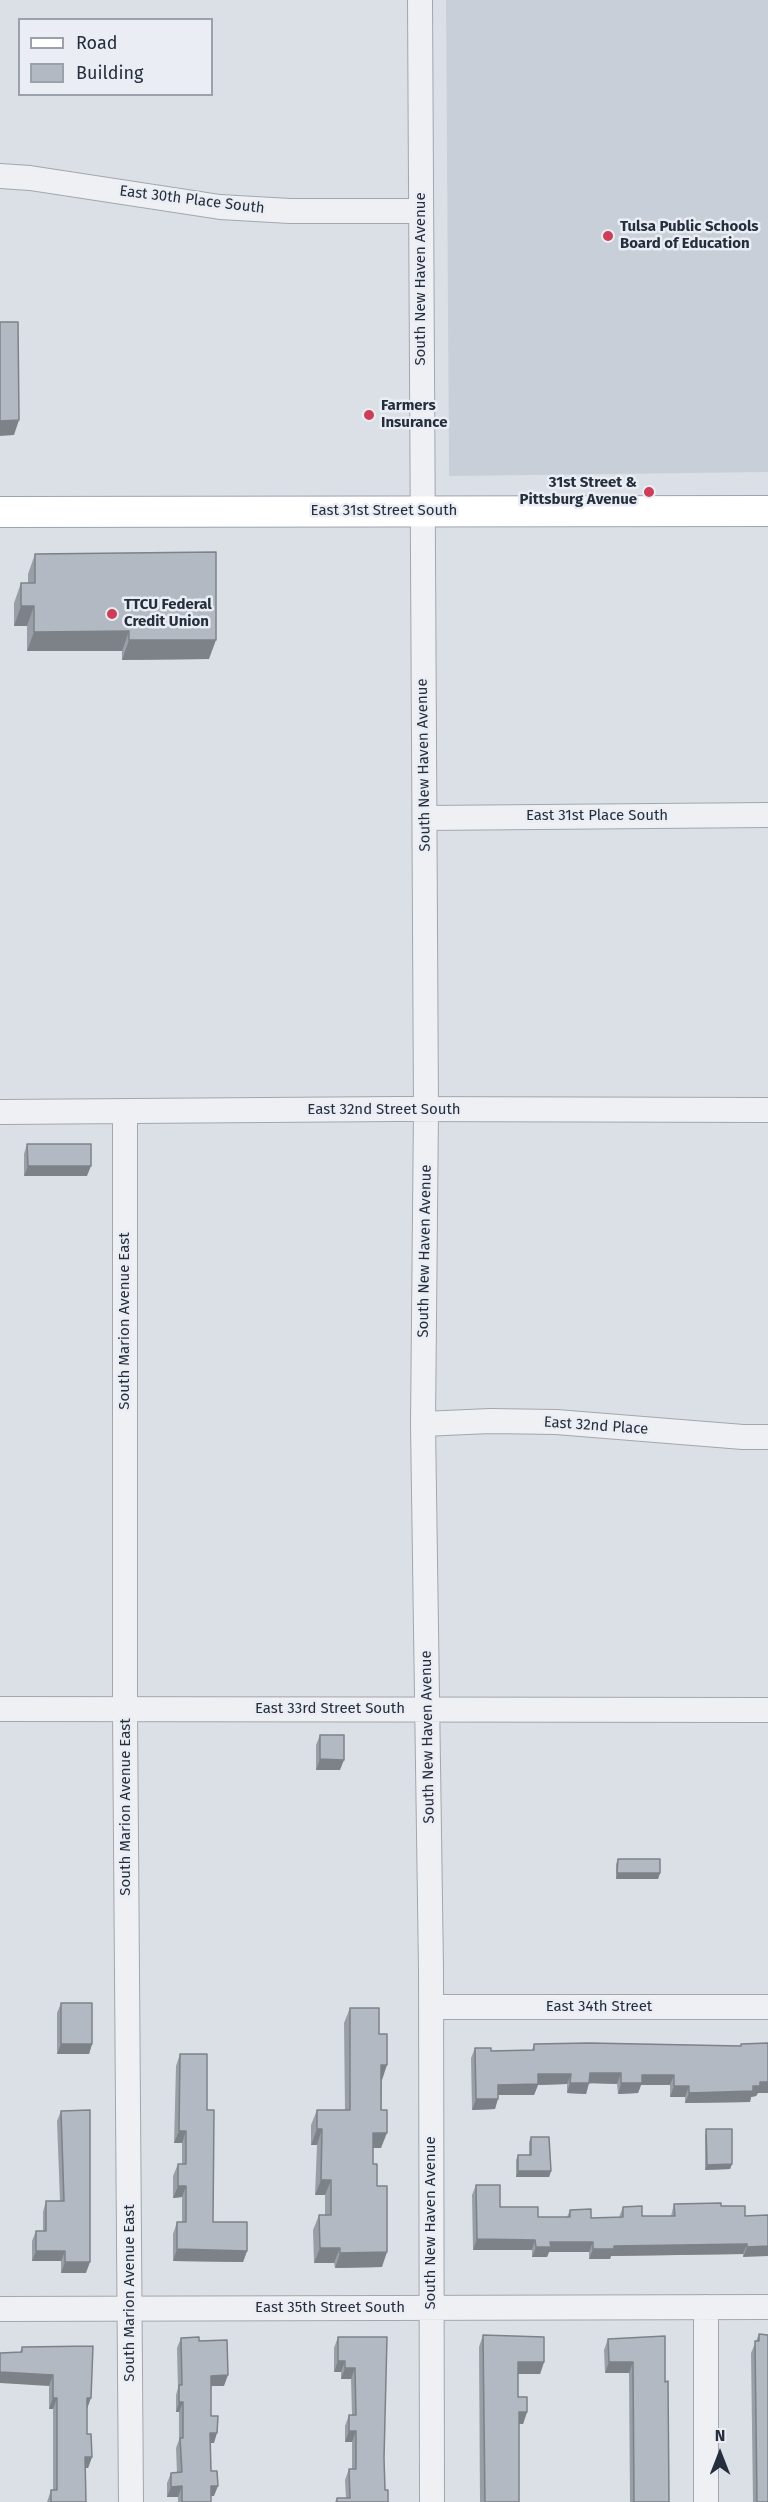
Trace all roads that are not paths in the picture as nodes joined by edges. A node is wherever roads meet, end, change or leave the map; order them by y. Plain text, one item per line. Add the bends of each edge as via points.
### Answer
1 (420, 0) edge
2 (0, 176) edge
3 (421, 211) junction
4 (422, 511) junction
5 (768, 511) edge
6 (0, 512) edge
7 (768, 815) edge
8 (425, 818) junction
9 (426, 1109) junction
10 (768, 1110) edge
11 (0, 1112) edge
12 (125, 1112) junction
13 (423, 1424) junction
14 (768, 1437) edge
15 (0, 1709) edge
16 (125, 1709) junction
17 (428, 1709) junction
18 (768, 1710) edge
19 (431, 2007) junction
20 (768, 2007) edge
21 (706, 2307) junction
22 (768, 2307) edge
23 (130, 2308) junction
24 (431, 2308) junction
25 (0, 2309) edge
26 (131, 2502) edge
27 (432, 2502) edge
28 (706, 2502) edge

1 - 3 street, South New Haven Avenue
2 - 3 street, East 30th Place South via 220,207
3 - 4 street, South New Haven Avenue
4 - 5 main road, East 31st Street South
4 - 6 main road, East 31st Street South
4 - 8 street, South New Haven Avenue
7 - 8 street, East 31st Place South
8 - 9 street, South New Haven Avenue
9 - 10 street, East 32nd Street South
9 - 12 street, East 32nd Street South
9 - 13 street, South New Haven Avenue
11 - 12 street, East 32nd Street South
12 - 16 street, South Marion Avenue East
13 - 14 street, East 32nd Place via 556,1422
13 - 17 street, South New Haven Avenue
15 - 16 street, East 33rd Street South
16 - 17 street, East 33rd Street South
16 - 23 street, South Marion Avenue East
17 - 18 street, East 33rd Street South
17 - 19 street, South New Haven Avenue
19 - 20 street, East 34th Street
19 - 24 street, South New Haven Avenue
21 - 22 street, East 35th Street South
21 - 24 street, East 35th Street South
21 - 28 street
23 - 24 street, East 35th Street South
23 - 25 street, East 35th Street South
23 - 26 street, South Marion Avenue East
24 - 27 street, South New Haven Avenue

